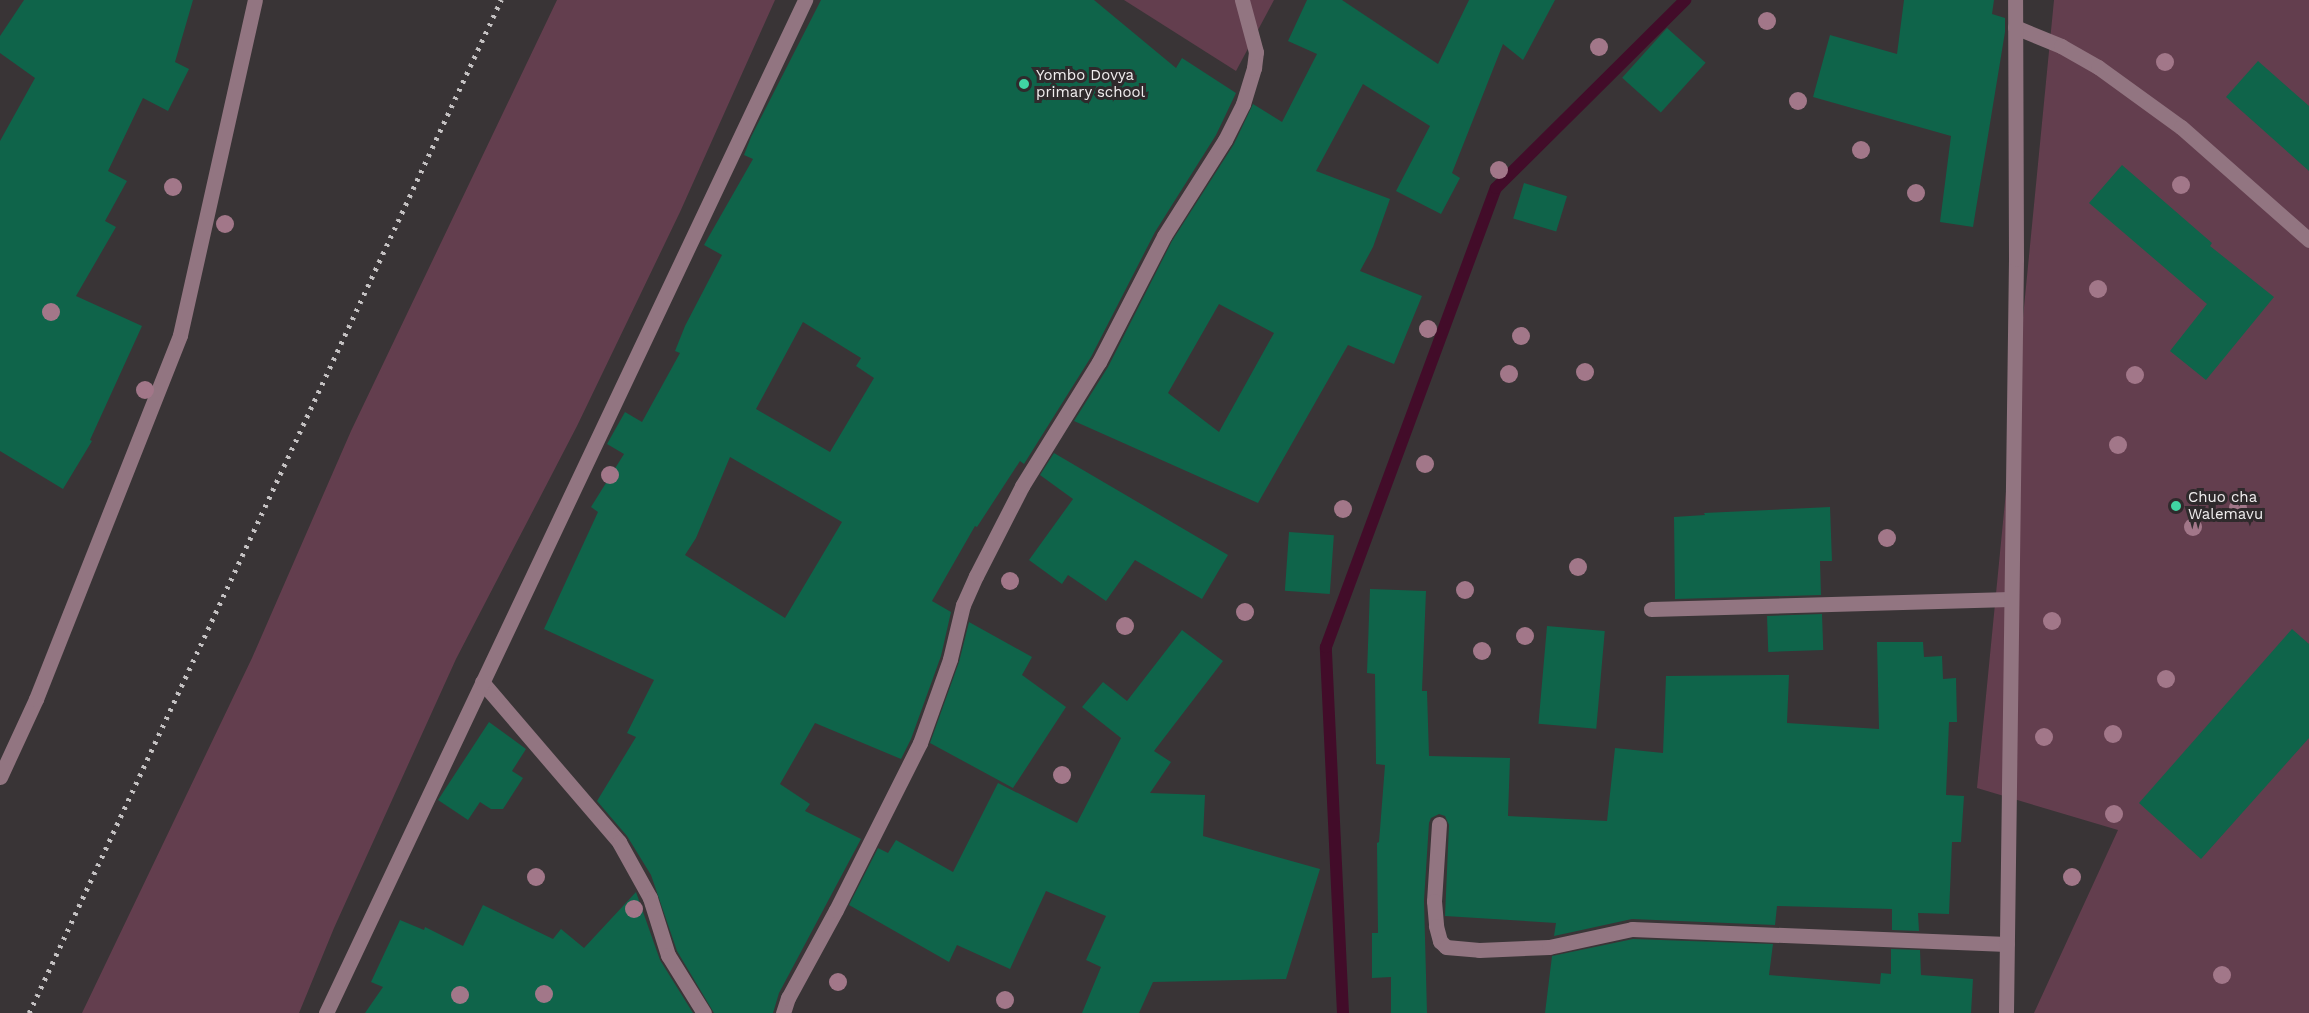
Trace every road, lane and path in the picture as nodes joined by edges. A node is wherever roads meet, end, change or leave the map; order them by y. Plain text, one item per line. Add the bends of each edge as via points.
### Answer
1 (255, 0) edge
2 (805, 0) edge
3 (1242, 0) edge
4 (2015, 0) edge
5 (2015, 27) junction
6 (2309, 240) edge
7 (2010, 599) junction
8 (1651, 609) dead end
9 (482, 682) junction
10 (0, 777) edge
11 (1439, 824) dead end
12 (2007, 944) junction
13 (326, 1013) edge
14 (704, 1013) edge
15 (783, 1013) edge
16 (2006, 1013) edge

1 - 10 street via 180,335 36,699
2 - 9 street
3 - 15 street via 1256,52 1243,104 1225,140 1164,236 1099,362 1022,486 976,576 963,605 950,659 920,743
4 - 5 street
5 - 6 street via 2061,46 2097,67 2181,127
5 - 7 street via 2016,259
7 - 8 street
7 - 12 street
9 - 13 street
9 - 14 street via 619,842 650,898 668,955
11 - 12 street via 1434,901 1436,926 1446,947 1549,947 1632,929
12 - 16 street

